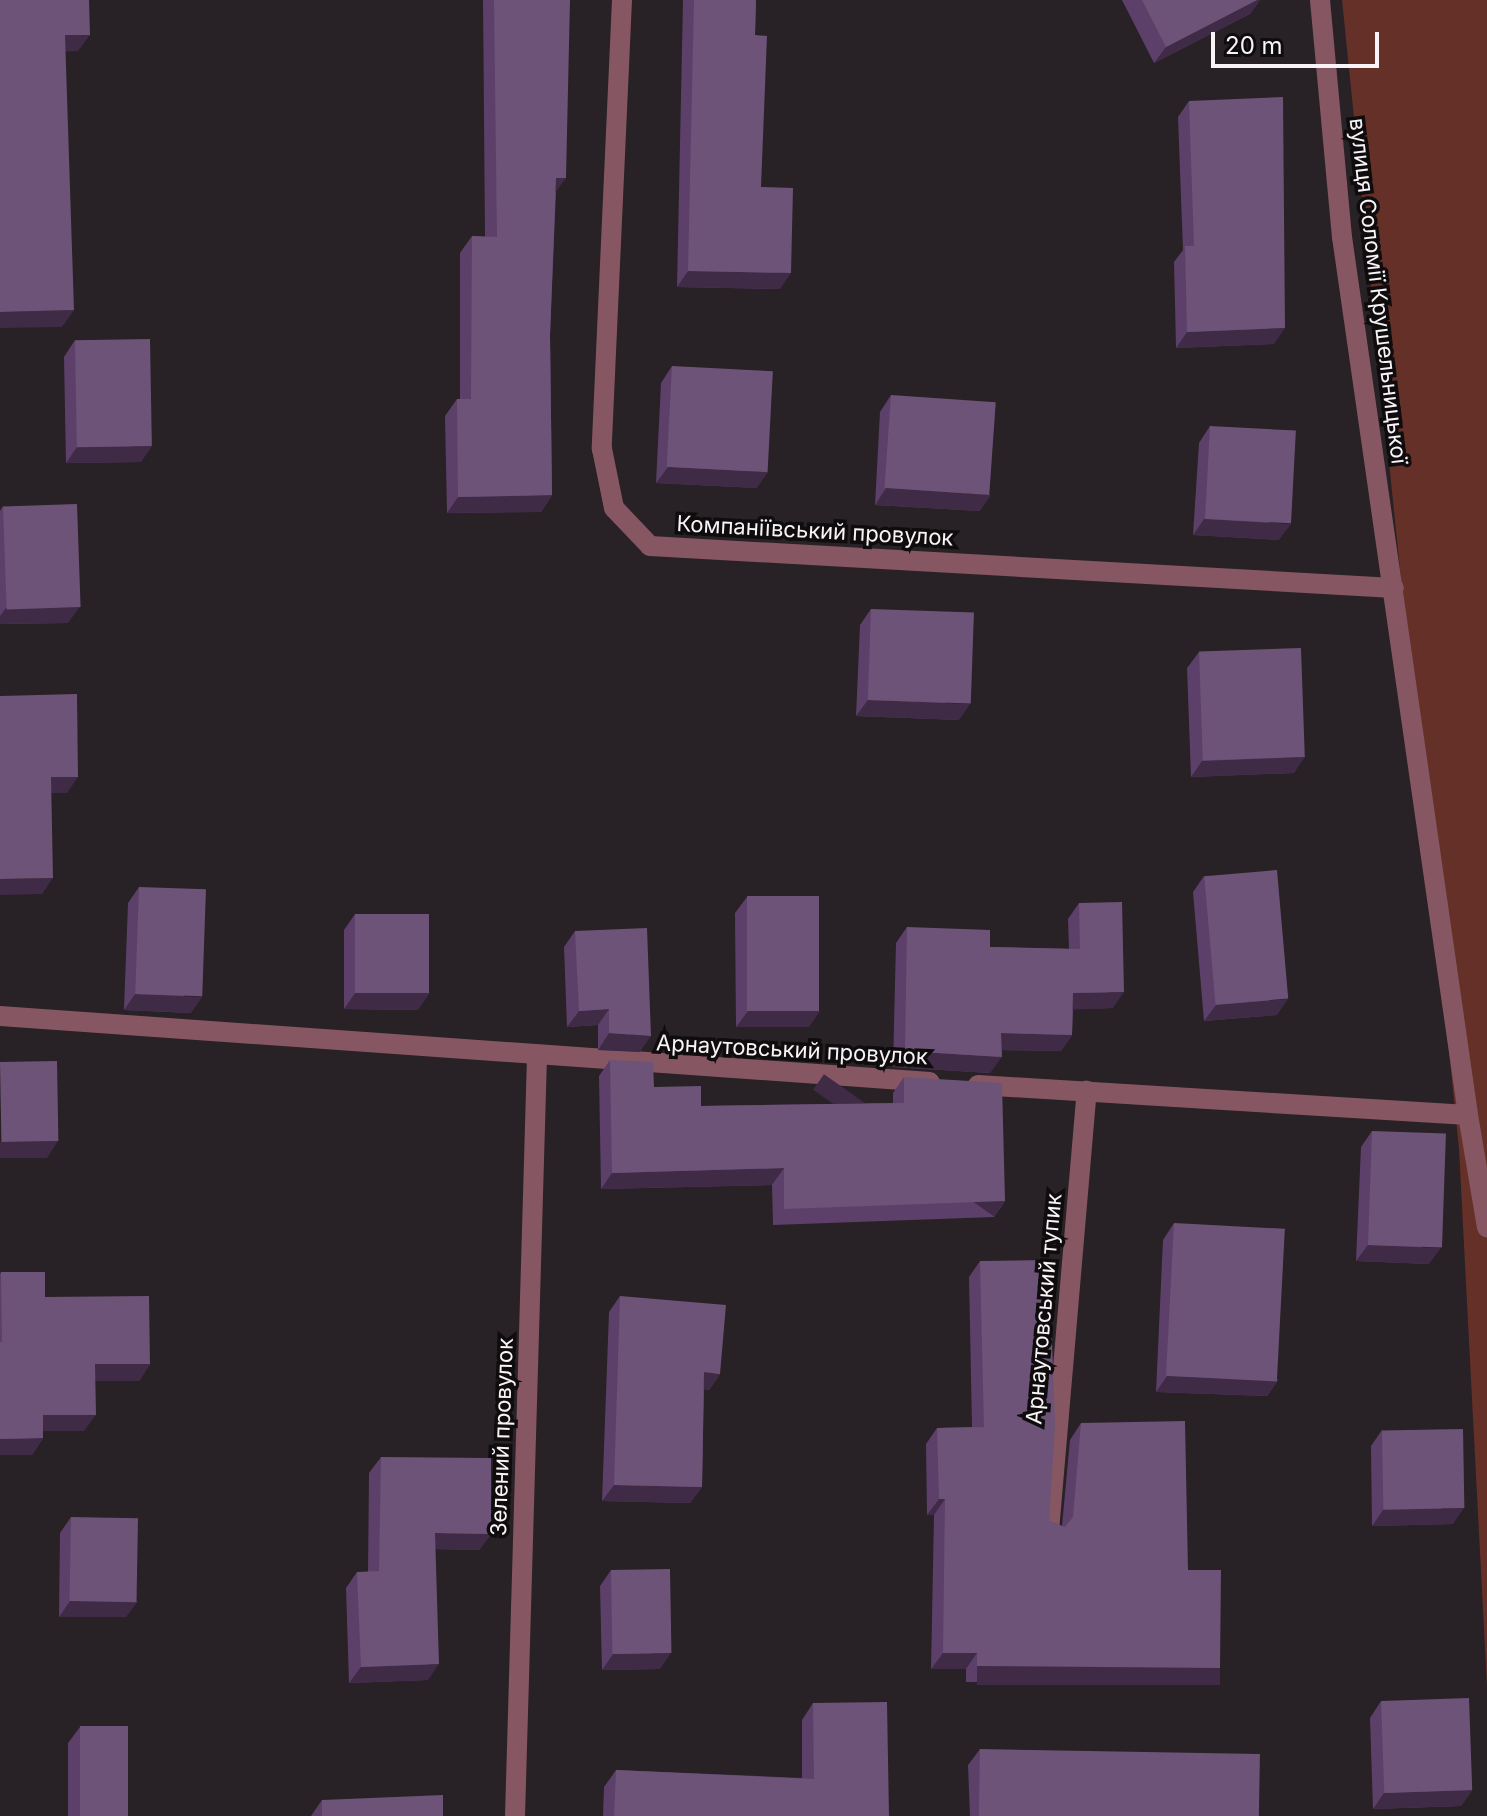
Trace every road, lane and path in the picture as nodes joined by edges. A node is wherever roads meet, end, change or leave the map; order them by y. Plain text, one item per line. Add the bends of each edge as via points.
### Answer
1 (622, 0) edge
2 (1320, 0) edge
3 (1394, 588) junction
4 (0, 1016) edge
5 (537, 1059) junction
6 (1087, 1091) junction
7 (1468, 1115) junction
8 (1487, 1227) edge
9 (1049, 1531) edge
10 (515, 1816) edge

1 - 3 street, Компаніївський провулок via 602,449 614,508 650,546
2 - 3 street, вулиця Соломії Крушельницької via 1342,237
3 - 7 street, вулиця Соломії Крушельницької
4 - 5 street, Арнаутовський провулок
5 - 6 street, Арнаутовський провулок
5 - 10 street, Зелений провулок
6 - 7 street, Арнаутовський провулок
6 - 9 street, Арнаутовський тупик
7 - 8 street

